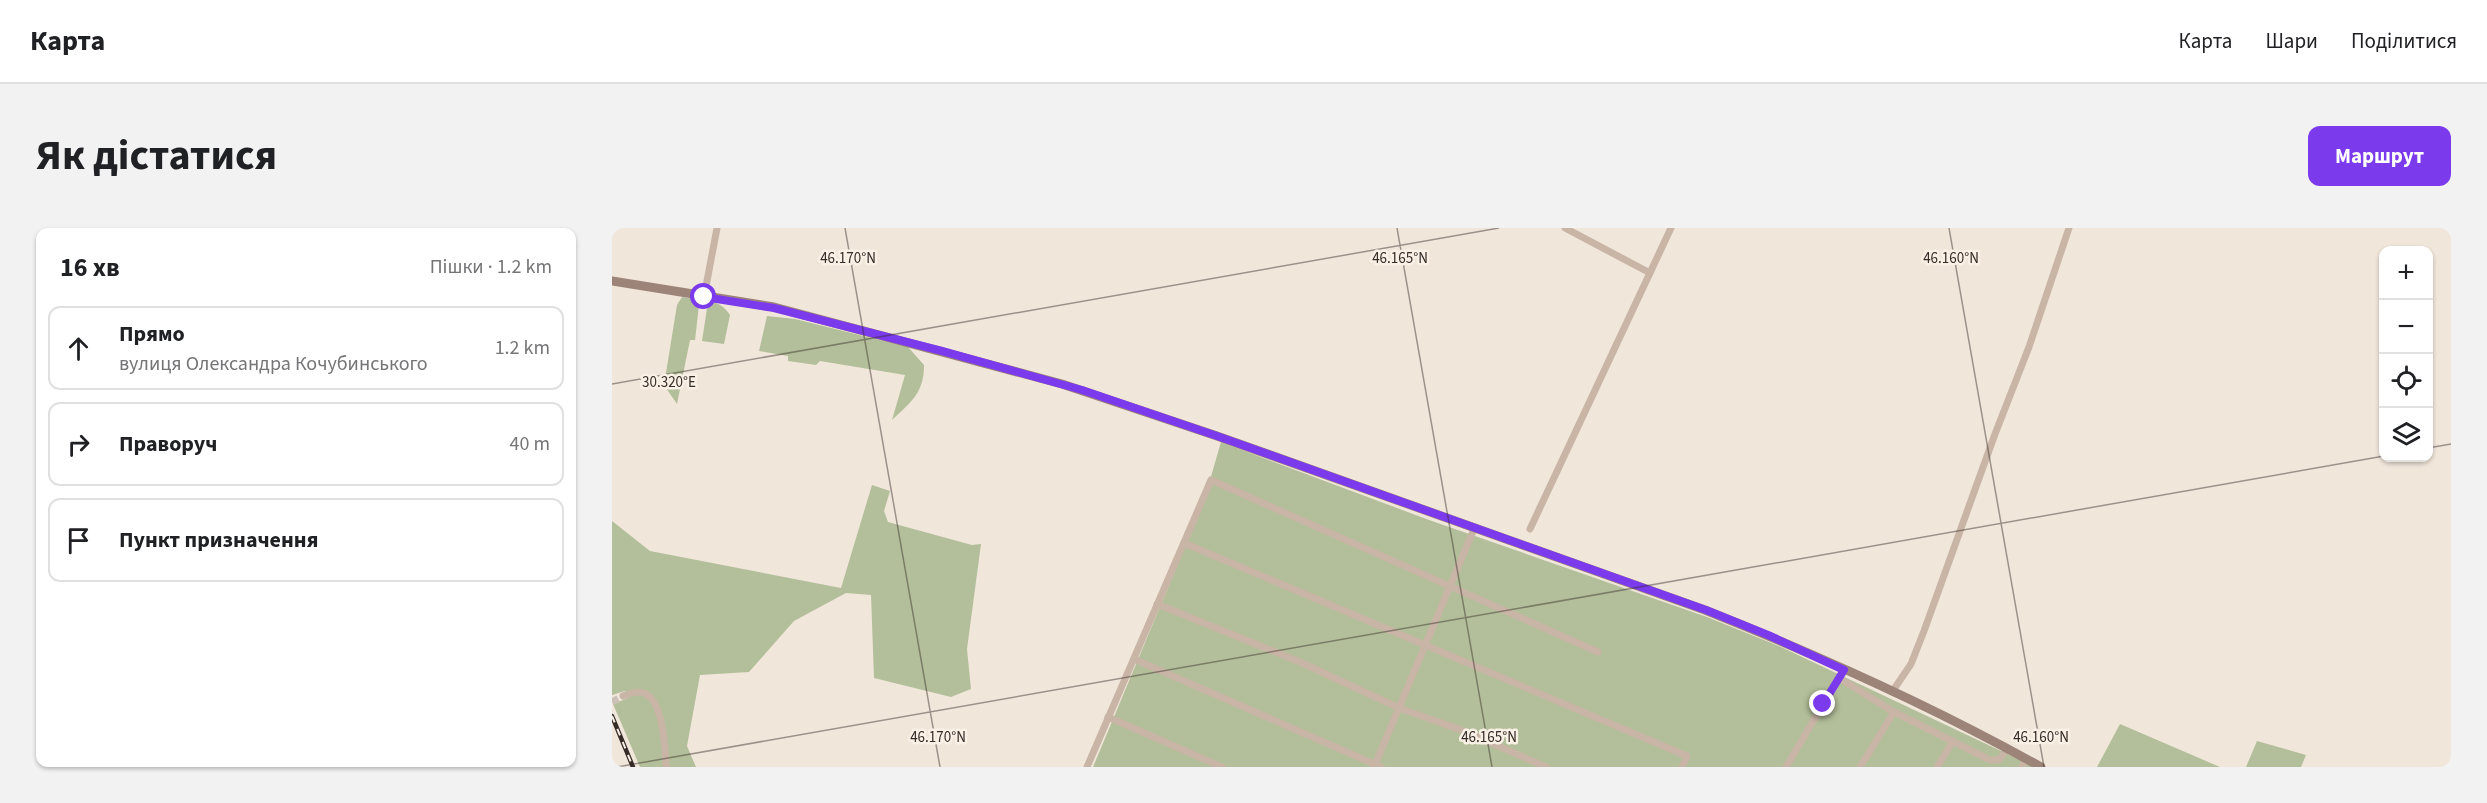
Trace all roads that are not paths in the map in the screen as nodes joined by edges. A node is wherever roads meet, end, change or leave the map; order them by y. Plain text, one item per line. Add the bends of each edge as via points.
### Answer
1 (717, 228) edge
2 (1564, 228) edge
3 (1671, 228) edge
4 (2069, 228) edge
5 (1650, 273) junction
6 (612, 281) edge
7 (704, 297) junction
8 (1474, 529) junction
9 (1530, 530) dead end
10 (1184, 543) junction
11 (1451, 585) junction
12 (1157, 604) junction
13 (1427, 645) junction
14 (1598, 652) dead end
15 (1134, 659) junction
16 (1841, 674) junction
17 (1892, 692) junction
18 (623, 696) tunnel mouth
19 (1399, 708) junction
20 (1894, 712) junction
21 (1108, 717) junction
22 (1953, 741) junction
23 (2007, 749) junction
24 (2024, 763) edge
25 (1376, 766) edge
26 (666, 767) edge
27 (1087, 767) edge
28 (1222, 767) edge
29 (1546, 767) edge
30 (1682, 767) edge
31 (1786, 767) edge
32 (1860, 767) edge
33 (1937, 767) edge
34 (2041, 767) edge

1 - 7 street
2 - 5 street
3 - 5 street
4 - 17 street via 1924,631 1911,664
5 - 9 street
6 - 7 street
7 - 8 street via 774,308 1072,387
8 - 11 street
8 - 16 street via 1706,610 1768,635
10 - 11 street via 1210,480
10 - 12 street
10 - 13 street
11 - 13 street
11 - 14 street
12 - 15 street
12 - 19 street via 1300,662
13 - 19 street
13 - 30 street via 1687,756
15 - 21 street
15 - 25 street
16 - 17 street
16 - 20 street
16 - 31 street
17 - 23 street
18 - 26 street via 645,693 655,703 661,720
19 - 25 street
19 - 29 street
20 - 22 street
20 - 32 street
21 - 27 street
21 - 28 street
22 - 23 street via 1990,760 1999,760
22 - 33 street
23 - 24 street
24 - 34 street

